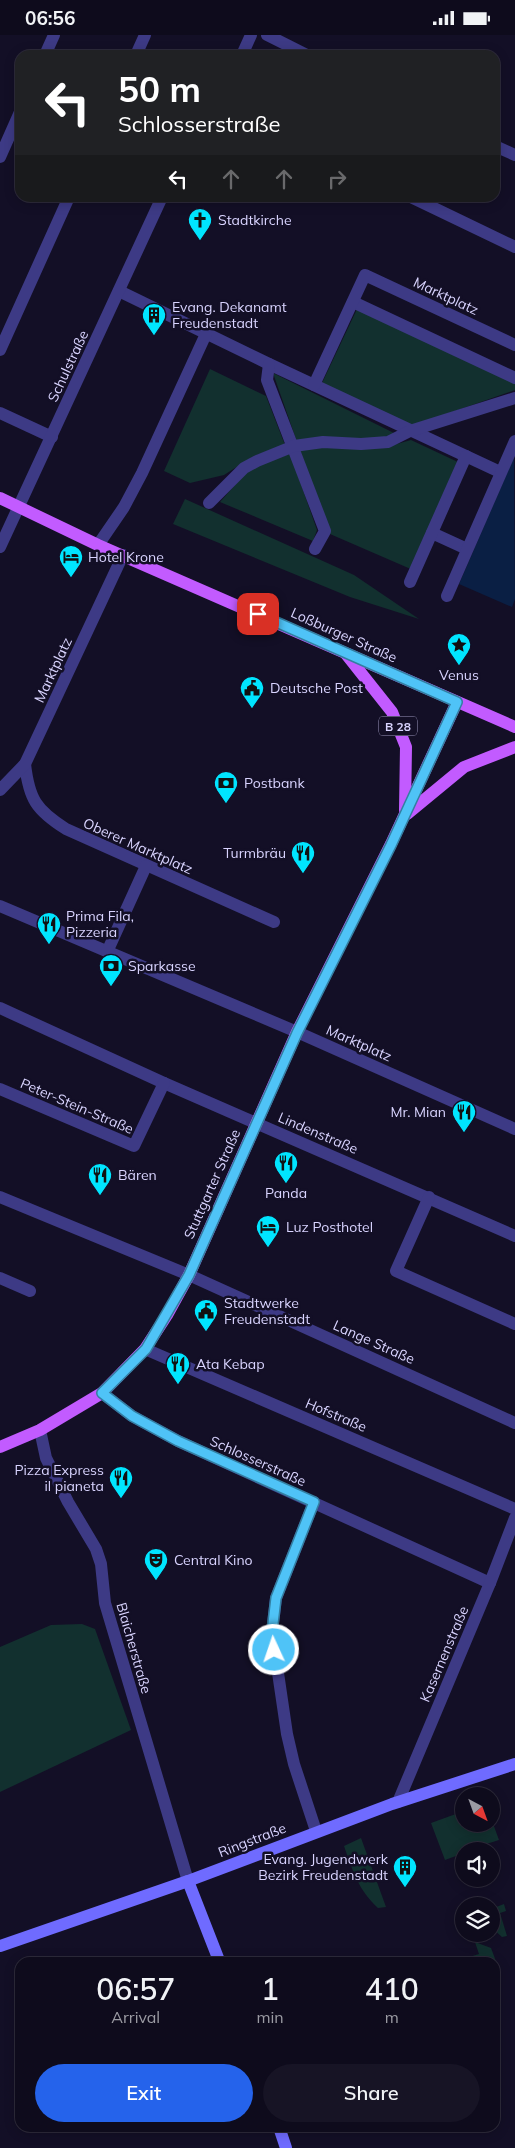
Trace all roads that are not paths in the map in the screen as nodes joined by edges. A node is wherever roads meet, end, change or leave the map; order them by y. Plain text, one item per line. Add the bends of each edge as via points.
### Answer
1 (54, 35) edge
2 (145, 35) edge
3 (251, 35) edge
4 (268, 35) edge
5 (48, 50) edge
6 (138, 50) edge
7 (244, 50) edge
8 (297, 50) edge
9 (15, 123) edge
10 (500, 148) edge
11 (515, 155) edge
12 (0, 157) edge
13 (67, 202) edge
14 (160, 202) edge
15 (422, 202) edge
16 (515, 247) edge
17 (119, 291) junction
18 (353, 302) junction
19 (206, 334) junction
20 (515, 345) edge
21 (0, 350) edge
22 (269, 365) junction
23 (515, 378) edge
24 (314, 385) junction
25 (515, 398) edge
26 (0, 413) edge
27 (410, 431) junction
28 (52, 437) junction
29 (515, 440) edge
30 (294, 447) junction
31 (466, 456) junction
32 (500, 472) junction
33 (0, 498) edge
34 (209, 503) dead end
35 (20, 507) junction
36 (432, 533) junction
37 (98, 545) junction
38 (0, 547) edge
39 (315, 549) dead end
40 (467, 549) junction
41 (123, 555) junction
42 (410, 582) dead end
43 (447, 596) dead end
44 (346, 653) junction
45 (457, 702) junction
46 (515, 727) edge
47 (515, 747) edge
48 (25, 764) junction
49 (0, 790) edge
50 (405, 815) junction
51 (146, 866) junction
52 (0, 906) edge
53 (274, 922) dead end
54 (107, 952) junction
55 (0, 1007) edge
56 (297, 1033) junction
57 (164, 1083) junction
58 (0, 1089) edge
59 (256, 1122) junction
60 (515, 1129) edge
61 (0, 1197) edge
62 (428, 1197) junction
63 (515, 1236) edge
64 (189, 1275) junction
65 (0, 1279) edge
66 (30, 1291) dead end
67 (515, 1324) edge
68 (146, 1349) junction
69 (102, 1393) junction
70 (515, 1423) edge
71 (40, 1430) junction
72 (0, 1447) edge
73 (314, 1502) junction
74 (515, 1509) edge
75 (515, 1517) edge
76 (490, 1583) junction
77 (515, 1764) edge
78 (398, 1802) junction
79 (316, 1831) junction
80 (188, 1881) junction
81 (0, 1946) edge
82 (218, 1957) edge
83 (281, 2132) edge
84 (286, 2148) edge

1 - 5 street
2 - 6 street
3 - 7 street
4 - 8 street
9 - 12 street
10 - 11 street
13 - 21 street
14 - 17 street, Schulstraße
15 - 16 street
17 - 19 street
17 - 28 street, Schulstraße
18 - 20 street, Marktplatz via 365,275
18 - 23 street
18 - 24 street
19 - 22 street
19 - 37 street via 142,473
22 - 24 street
22 - 30 street via 267,380
24 - 27 street
25 - 27 street
26 - 28 street
27 - 30 street via 388,442 323,442
27 - 31 street
28 - 35 street, Schulstraße
29 - 32 street
30 - 34 street via 244,468
30 - 39 street via 324,531
31 - 32 street
31 - 36 street
32 - 40 street
33 - 35 main road, Loßburger Straße / B 28
35 - 37 main road, Loßburger Straße / B 28
35 - 38 street, Schulstraße
36 - 40 street
36 - 42 street
37 - 41 main road, Loßburger Straße / B 28
40 - 43 street
41 - 44 main road, Loßburger Straße / B 28
41 - 48 street, Marktplatz
44 - 45 main road, Loßburger Straße / B 28
44 - 50 main road, Stuttgarter Straße / B 28 via 392,712 406,747
45 - 46 main road, Loßburger Straße
45 - 50 main road, Stuttgarter Straße / B 28
47 - 50 main road, Stuttgarter Straße / B 28 via 464,767
48 - 49 street, Marktplatz
48 - 51 street, Oberer Marktplatz via 31,798 50,819
50 - 56 main road, Stuttgarter Straße / B 28
51 - 53 street, Oberer Marktplatz
51 - 54 street
52 - 54 street, Marktplatz
54 - 56 street, Marktplatz
55 - 57 street, Lindenstraße
56 - 59 main road, Stuttgarter Straße / B 28
56 - 60 street, Marktplatz
57 - 58 street, Peter-Stein-Straße via 134,1146
57 - 59 street, Lindenstraße
59 - 62 street, Lindenstraße
59 - 64 main road, Stuttgarter Straße / B 28
61 - 64 street, Lange Straße
62 - 63 street, Lindenstraße
62 - 67 street via 396,1271
64 - 68 main road, Stuttgarter Straße / B 28
64 - 70 street, Lange Straße
65 - 66 street
68 - 69 main road, Stuttgarter Straße / B 28
68 - 74 street, Hofstraße
69 - 71 main road, Stuttgarter Straße / B 28
69 - 73 street, Schlosserstraße via 132,1416 178,1441
71 - 72 main road, Stuttgarter Straße / B 28
71 - 80 street, Blaicherstraße via 46,1458 101,1564 105,1603
73 - 76 street, Schlosserstraße
73 - 79 street via 276,1598 272,1632 287,1734
75 - 76 street, Kasernenstraße
76 - 78 street, Kasernenstraße
77 - 78 street, Ringstraße
78 - 79 street, Ringstraße
79 - 80 street, Ringstraße
80 - 81 street, Ringstraße
80 - 82 street
83 - 84 street

